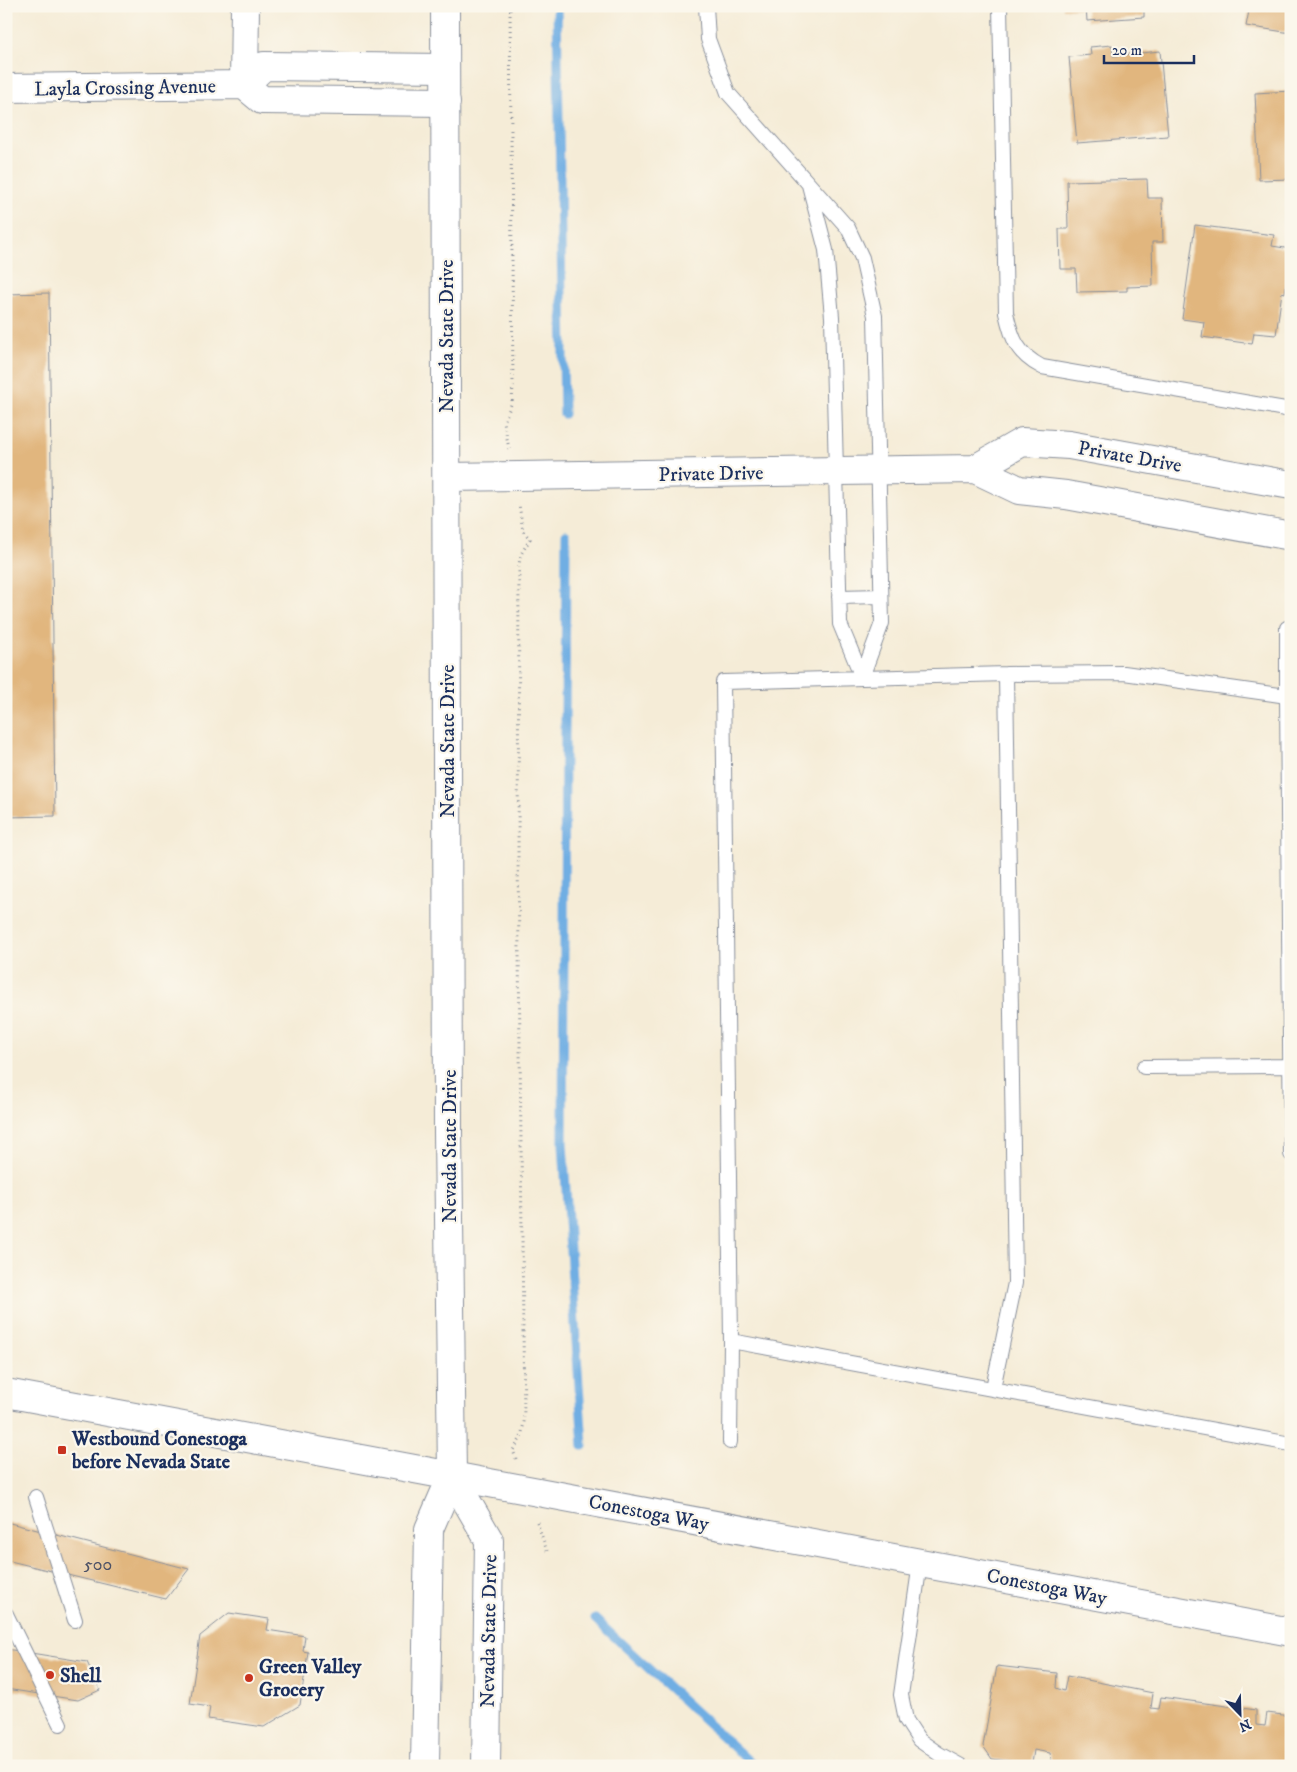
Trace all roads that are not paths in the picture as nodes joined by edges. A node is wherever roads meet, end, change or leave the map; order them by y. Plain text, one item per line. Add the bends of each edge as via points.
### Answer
1 (245, 6) edge
2 (445, 6) edge
3 (706, 6) edge
4 (1000, 6) edge
5 (445, 68) junction
6 (244, 85) junction
7 (6, 88) edge
8 (446, 102) junction
9 (809, 182) junction
10 (1291, 410) edge
11 (975, 469) junction
12 (879, 471) junction
13 (836, 472) junction
14 (447, 477) junction
15 (1291, 485) edge
16 (1291, 536) edge
17 (882, 596) junction
18 (839, 597) junction
19 (1287, 628) dead end
20 (1006, 674) junction
21 (862, 677) junction
22 (1287, 696) junction
23 (1289, 1066) junction
24 (1144, 1067) dead end
25 (1291, 1154) edge
26 (731, 1341) junction
27 (993, 1388) junction
28 (6, 1394) edge
29 (730, 1442) dead end
30 (1291, 1444) edge
31 (452, 1476) junction
32 (36, 1497) dead end
33 (920, 1563) junction
34 (6, 1614) edge
35 (75, 1620) dead end
36 (1291, 1632) edge
37 (60, 1724) dead end
38 (425, 1766) edge
39 (486, 1766) edge
40 (961, 1766) edge

1 - 6 street
2 - 5 street, Nevada State Drive
3 - 9 lane via 708,39 728,93
4 - 10 lane via 1006,313 1010,334 1020,351 1042,367
5 - 6 street, Layla Crossing Avenue via 264,66
5 - 8 street, Nevada State Drive
6 - 7 street, Layla Crossing Avenue
6 - 8 street, Layla Crossing Avenue via 262,100
8 - 14 street, Nevada State Drive
9 - 12 lane via 848,228 862,258 875,316
9 - 13 lane via 826,250 832,317
11 - 12 street, Private Drive
11 - 15 street, Private Drive via 1022,442 1069,445
11 - 16 street, Private Drive via 1020,490 1066,495
12 - 13 street, Private Drive
12 - 17 lane
13 - 14 street, Private Drive
13 - 18 lane
14 - 31 street, Nevada State Drive
17 - 18 lane
17 - 21 lane via 882,623
18 - 21 lane via 840,624
19 - 22 lane
20 - 21 lane
20 - 22 lane via 1124,673
20 - 27 lane via 1014,1283
21 - 26 lane via 723,682
22 - 23 lane
23 - 24 lane
23 - 25 lane
26 - 27 lane
26 - 29 lane
27 - 30 lane
28 - 31 street, Conestoga Way
31 - 33 street, Conestoga Way
31 - 38 street, Nevada State Drive via 429,1529
31 - 39 street, Nevada State Drive via 489,1540
32 - 35 lane
33 - 36 street, Conestoga Way
33 - 40 lane via 901,1695 906,1720 919,1740
34 - 37 lane

